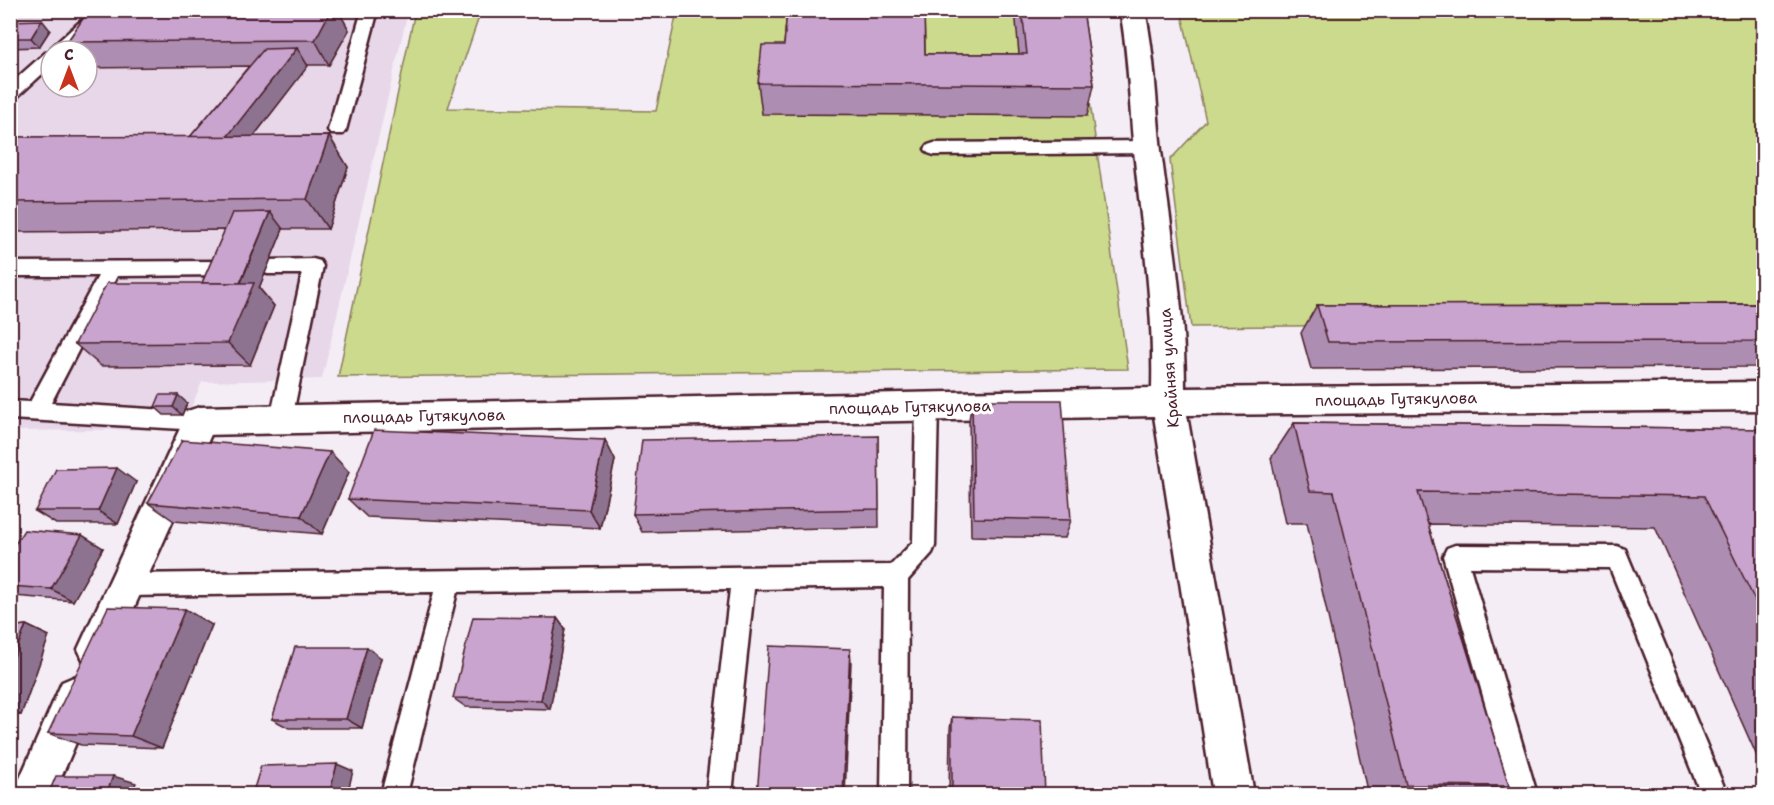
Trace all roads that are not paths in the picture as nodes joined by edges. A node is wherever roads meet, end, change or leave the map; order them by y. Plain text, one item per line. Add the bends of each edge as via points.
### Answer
1 (103, 10) edge
2 (370, 10) edge
3 (1131, 10) edge
4 (71, 39) edge
5 (39, 68) edge
6 (10, 94) edge
7 (337, 130) dead end
8 (1147, 147) junction
9 (934, 149) dead end
10 (268, 267) dead end
11 (230, 268) edge
12 (10, 269) edge
13 (111, 270) junction
14 (1764, 396) edge
15 (1168, 402) junction
16 (927, 406) junction
17 (10, 410) edge
18 (36, 411) junction
19 (281, 419) junction
20 (200, 421) junction
21 (896, 576) junction
22 (743, 578) junction
23 (448, 582) junction
24 (124, 585) junction
25 (33, 795) edge
26 (394, 795) edge
27 (719, 795) edge
28 (894, 795) edge
29 (1234, 795) edge
30 (1524, 795) edge
31 (1713, 795) edge

1 - 4 lane
2 - 7 lane
3 - 8 street, Крайняя улица via 1139,43
5 - 6 lane
8 - 9 lane
8 - 15 street, Крайняя улица via 1169,341
10 - 19 lane via 313,266
11 - 13 lane
12 - 13 lane
13 - 18 lane
14 - 15 street, площадь Гутякулова
15 - 16 street, площадь Гутякулова
15 - 29 street, Крайняя улица
16 - 19 street, площадь Гутякулова
16 - 21 lane via 924,546
17 - 18 lane
18 - 20 lane
19 - 20 street, площадь Гутякулова
20 - 24 street
21 - 22 lane
21 - 28 lane
22 - 23 lane
22 - 27 lane
23 - 24 lane
23 - 26 lane
24 - 25 street
30 - 31 lane via 1455,556 1617,557

